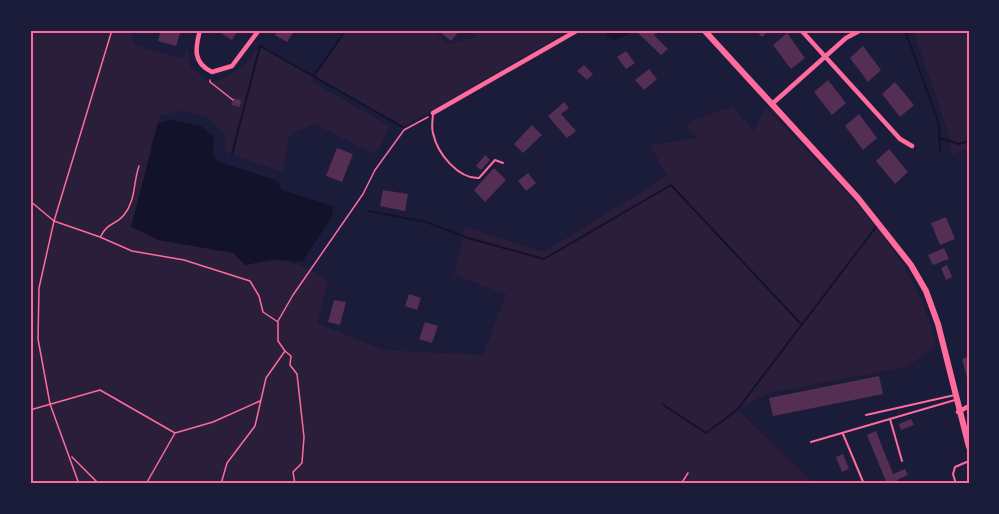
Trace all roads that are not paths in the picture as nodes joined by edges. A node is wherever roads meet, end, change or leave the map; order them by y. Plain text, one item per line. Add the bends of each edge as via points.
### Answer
1 (200, 30) edge
2 (259, 30) edge
3 (578, 30) edge
4 (704, 30) edge
5 (801, 30) edge
6 (861, 30) edge
7 (825, 57) junction
8 (772, 104) junction
9 (433, 113) joint
10 (912, 146) dead end
11 (503, 163) dead end
12 (955, 398) junction
13 (969, 406) edge
14 (958, 412) junction
15 (866, 415) dead end
16 (890, 419) junction
17 (843, 433) junction
18 (811, 442) dead end
19 (969, 447) edge
20 (902, 461) dead end
21 (969, 461) edge
22 (864, 484) edge
23 (956, 484) edge

1 - 2 street via 196,57 202,67 212,72 232,66
3 - 9 street
4 - 8 street
5 - 7 street
6 - 7 street
7 - 8 street
7 - 10 street via 900,140
8 - 12 street via 878,222 911,265 938,324
9 - 11 lane via 433,133 442,154 458,171 479,178 495,160
12 - 14 street
12 - 15 lane
12 - 16 lane
13 - 14 street
14 - 19 street
16 - 17 lane
16 - 20 lane
17 - 18 lane
17 - 22 lane
21 - 23 lane via 955,467 952,474

